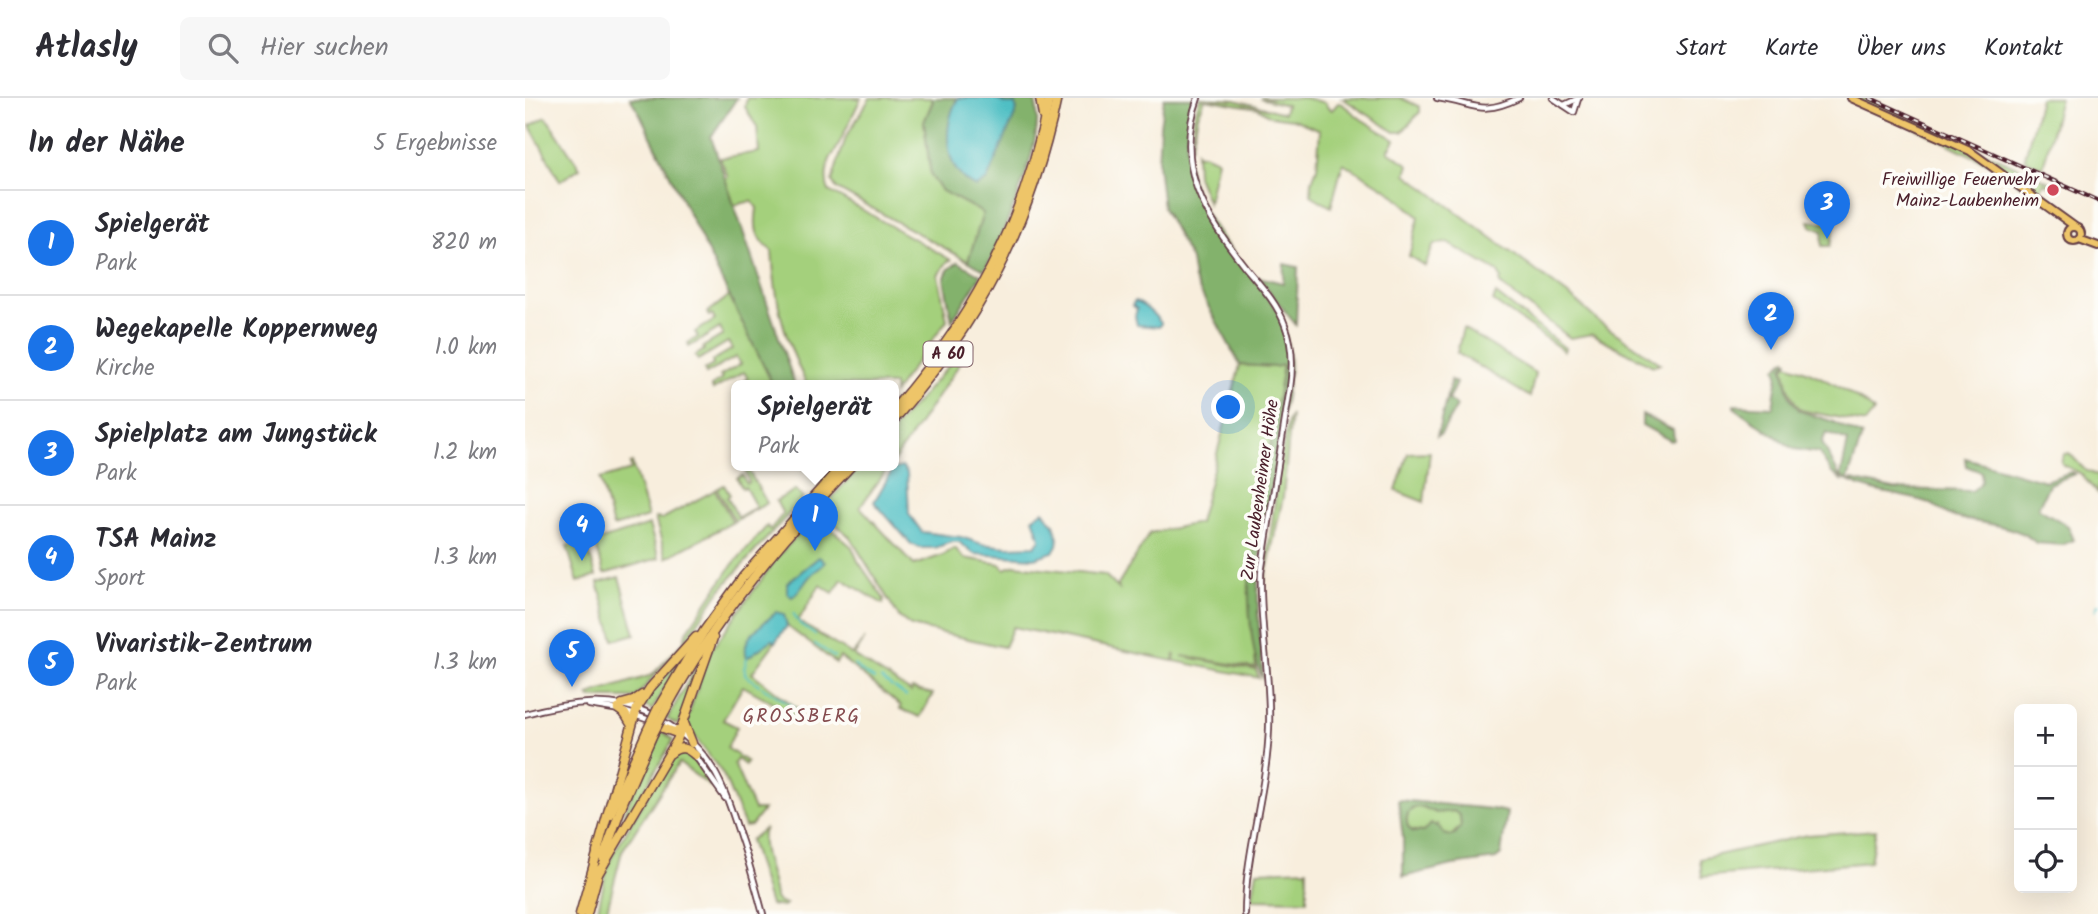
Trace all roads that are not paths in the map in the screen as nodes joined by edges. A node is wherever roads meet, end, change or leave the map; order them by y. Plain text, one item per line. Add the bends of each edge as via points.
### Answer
1 (1040, 98) edge
2 (1049, 98) edge
3 (1057, 98) edge
4 (1198, 98) edge
5 (1437, 98) edge
6 (1519, 98) edge
7 (1553, 98) edge
8 (1579, 98) edge
9 (1851, 98) edge
10 (1564, 105) junction
11 (1043, 129) junction
12 (2071, 229) junction
13 (2080, 236) junction
14 (2098, 244) edge
15 (991, 277) junction
16 (899, 403) edge
17 (899, 415) edge
18 (837, 471) edge
19 (847, 471) edge
20 (725, 613) junction
21 (704, 631) junction
22 (649, 688) junction
23 (620, 707) junction
24 (662, 710) junction
25 (635, 711) junction
26 (525, 714) edge
27 (631, 724) junction
28 (663, 728) joint
29 (680, 731) junction
30 (650, 732) junction
31 (692, 743) joint
32 (695, 755) junction
33 (667, 758) junction
34 (727, 802) junction
35 (597, 852) junction
36 (598, 874) junction
37 (580, 914) edge
38 (587, 914) edge
39 (763, 914) edge
40 (1245, 914) edge

1 - 11 highway, A 60
2 - 11 highway, A 60
3 - 15 highway, A 60 via 1020,225
4 - 40 street, Zur Laubenheimer Höhe via 1189,142 1197,192 1220,234 1277,308 1291,350 1290,388 1261,573 1269,729
5 - 6 street via 1485,109
7 - 10 street
8 - 10 street
8 - 10 street via 1574,112
9 - 12 main road via 1974,155
11 - 15 highway, A 60
12 - 13 main road via 2079,228
12 - 13 main road via 2070,239
13 - 14 main road
15 - 16 highway, A 60
15 - 17 highway, A 60 via 955,344
18 - 21 highway via 757,559
19 - 20 highway
20 - 24 highway
20 - 29 highway
21 - 22 highway
21 - 24 highway
22 - 23 highway
22 - 25 highway
23 - 25 street
23 - 26 street via 602,701
23 - 27 highway
24 - 30 highway, bridge
25 - 27 highway
25 - 28 street
25 - 29 street
27 - 35 highway
28 - 29 highway
29 - 31 highway
29 - 32 street
29 - 33 highway
30 - 35 highway via 618,793
30 - 36 highway
31 - 34 street via 717,775
32 - 33 highway via 681,748
32 - 34 street
33 - 36 highway
34 - 39 street
35 - 37 highway
36 - 38 highway

